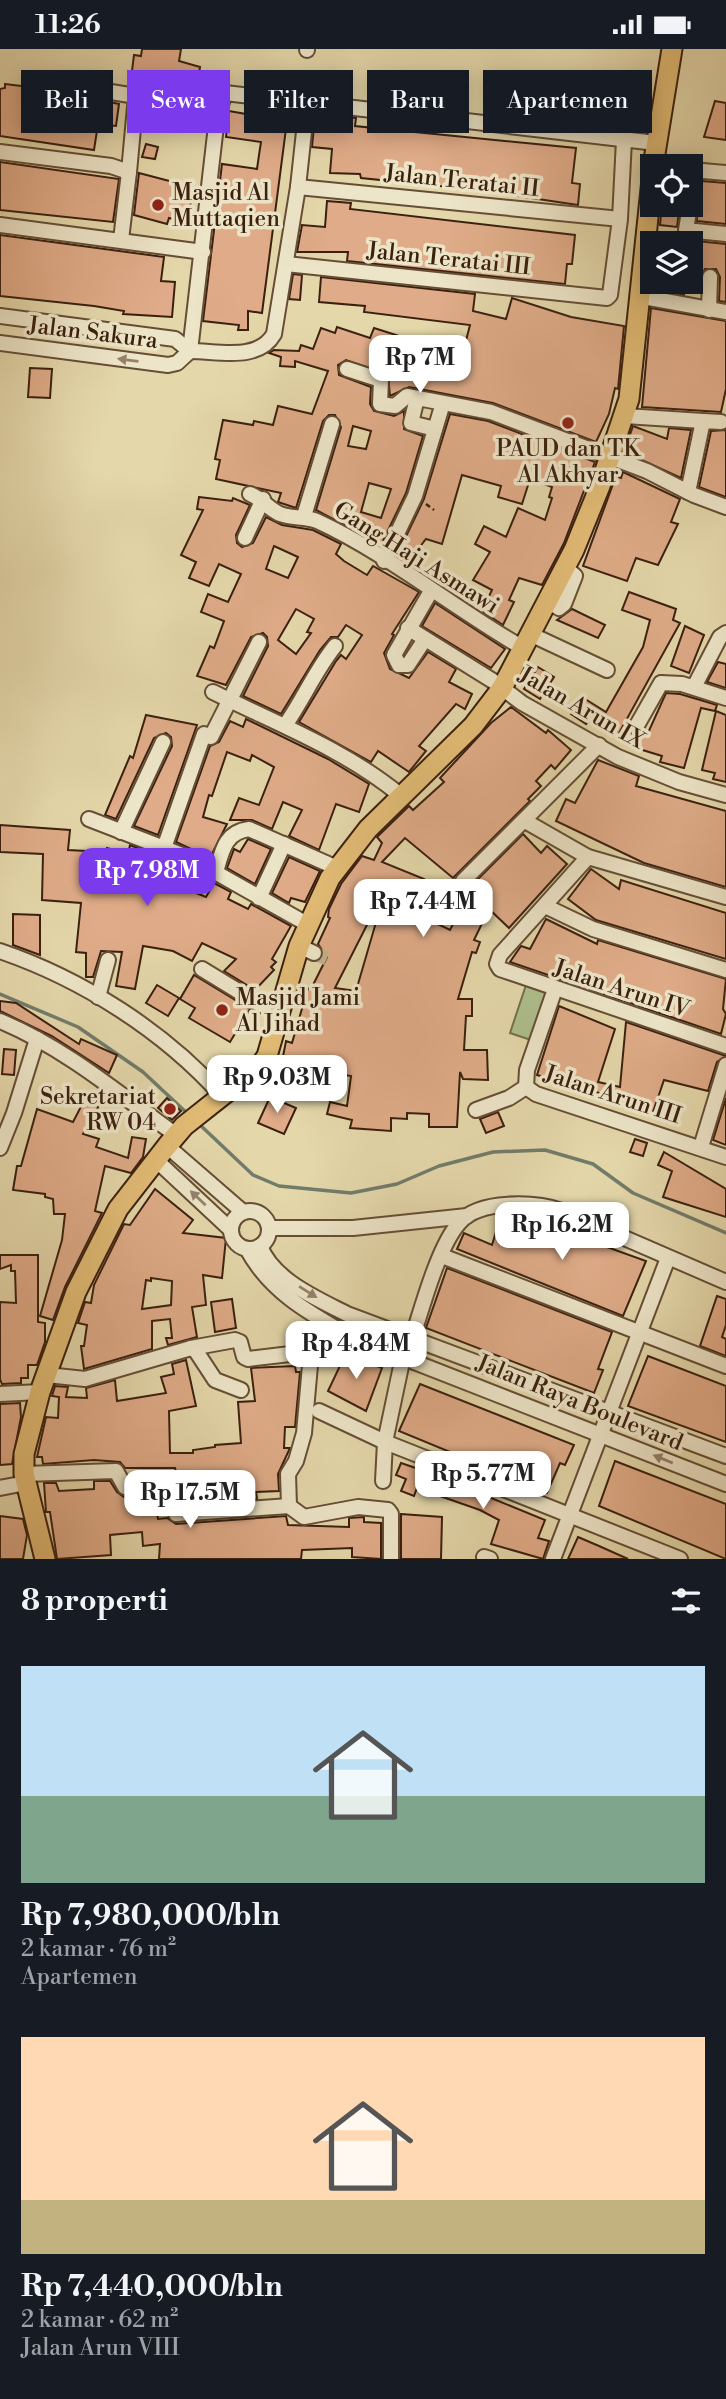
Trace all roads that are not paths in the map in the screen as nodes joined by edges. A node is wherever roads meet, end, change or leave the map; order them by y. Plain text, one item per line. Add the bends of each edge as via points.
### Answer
1 (672, 49) edge
2 (353, 107) edge
3 (133, 133) edge
4 (218, 133) edge
5 (304, 133) edge
6 (624, 140) junction
7 (656, 143) junction
8 (0, 152) edge
9 (655, 154) edge
10 (703, 171) edge
11 (129, 172) junction
12 (726, 173) edge
13 (298, 187) junction
14 (647, 217) edge
15 (688, 217) edge
16 (620, 219) junction
17 (0, 225) edge
18 (726, 235) edge
19 (121, 240) junction
20 (203, 252) junction
21 (286, 264) junction
22 (710, 277) dead end
23 (638, 296) junction
24 (709, 310) junction
25 (726, 312) edge
26 (0, 316) edge
27 (0, 343) edge
28 (190, 351) junction
29 (347, 369) dead end
30 (417, 398) junction
31 (443, 403) junction
32 (625, 416) junction
33 (703, 421) junction
34 (724, 421) edge
35 (332, 424) dead end
36 (435, 429) junction
37 (611, 457) junction
38 (688, 492) junction
39 (726, 507) edge
40 (304, 516) junction
41 (245, 538) dead end
42 (384, 561) junction
43 (431, 591) junction
44 (408, 628) junction
45 (726, 633) edge
46 (425, 639) junction
47 (526, 641) junction
48 (259, 642) dead end
49 (335, 646) dead end
50 (607, 670) dead end
51 (694, 687) junction
52 (502, 688) junction
53 (213, 692) dead end
54 (726, 698) edge
55 (232, 701) junction
56 (286, 724) junction
57 (636, 727) dead end
58 (163, 742) dead end
59 (599, 745) junction
60 (400, 795) junction
61 (726, 795) edge
62 (89, 818) dead end
63 (525, 821) junction
64 (121, 832) junction
65 (284, 844) junction
66 (164, 848) junction
67 (588, 857) junction
68 (337, 868) junction
69 (216, 872) junction
70 (463, 881) dead end
71 (726, 897) edge
72 (258, 898) junction
73 (545, 905) junction
74 (307, 924) junction
75 (0, 951) edge
76 (108, 960) dead end
77 (202, 969) dead end
78 (726, 970) edge
79 (555, 989) junction
80 (98, 997) junction
81 (279, 1010) junction
82 (0, 1021) edge
83 (37, 1039) junction
84 (726, 1046) edge
85 (726, 1065) edge
86 (253, 1073) junction
87 (526, 1087) junction
88 (317, 1091) dead end
89 (216, 1100) junction
90 (477, 1110) dead end
91 (171, 1142) junction
92 (701, 1147) junction
93 (0, 1148) edge
94 (726, 1157) edge
95 (243, 1212) junction
96 (467, 1216) junction
97 (269, 1228) junction
98 (231, 1230) junction
99 (254, 1247) junction
100 (442, 1256) junction
101 (668, 1258) junction
102 (726, 1282) edge
103 (642, 1332) junction
104 (412, 1339) junction
105 (191, 1348) junction
106 (403, 1357) junction
107 (726, 1366) edge
108 (44, 1383) junction
109 (241, 1389) dead end
110 (0, 1394) edge
111 (319, 1411) dead end
112 (610, 1412) junction
113 (601, 1435) junction
114 (385, 1442) junction
115 (726, 1456) edge
116 (25, 1478) junction
117 (383, 1481) dead end
118 (726, 1484) edge
119 (0, 1488) edge
120 (289, 1506) junction
121 (570, 1515) junction
122 (45, 1559) edge
123 (391, 1559) edge
124 (553, 1559) edge
125 (680, 1559) edge

1 - 7 main road
2 - 6 street
3 - 11 street
4 - 20 street
5 - 13 street
6 - 7 street
6 - 16 street
7 - 9 main road
8 - 11 street
10 - 12 street
11 - 19 street
13 - 16 street, Jalan Teratai II
13 - 21 street
14 - 23 main road
15 - 18 street via 686,230
16 - 21 street, Jalan Teratai III via 607,298
17 - 19 street
19 - 20 street
20 - 28 street
21 - 28 street via 275,334 268,342 251,352
22 - 24 street
23 - 24 street
23 - 32 main road via 634,367
24 - 25 street
26 - 28 street, Jalan Sakura via 174,339
28 -> 27 street, Jalan Sakura via 168,365
29 - 30 street via 381,380 380,404 395,406 404,397
30 - 31 street
30 - 36 street via 411,423
31 - 36 street
31 - 37 street via 491,412
32 - 33 street
32 - 37 main road
33 - 34 street
33 - 38 street
35 - 40 street
36 - 42 street via 416,493
37 - 38 street
37 - 47 main road via 565,567
38 - 39 street
40 - 41 street, Gang Haji Asmawi via 282,515 257,497
40 - 42 street, Gang Haji Asmawi
42 - 43 street, Gang Haji Asmawi
43 - 44 street
43 - 47 street, Gang Haji Asmawi
44 - 46 street, Jalan Arun IX
44 - 46 street via 394,655 399,665 408,665
45 - 51 street
46 - 52 street, Jalan Arun IX
47 - 50 street, Gang Haji Asmawi
47 - 52 main road
48 - 55 street
49 - 56 street
51 - 54 street
51 - 57 street via 662,684
52 - 59 street, Jalan Arun IX
52 - 60 main road via 472,726
53 - 55 street
55 - 56 street
55 - 66 street via 211,737 204,734
56 - 60 street via 373,773
58 - 64 street
59 - 61 street, Jalan Arun IX via 639,767
59 - 63 street
60 - 68 main road
62 - 64 street
63 - 67 street
63 - 70 street
64 - 66 street
65 - 68 street
65 - 69 street via 248,829 235,832 224,846
65 - 72 street
66 - 69 street
67 - 71 street
67 - 73 street
68 - 74 main road
69 - 72 street
72 - 74 street
73 - 78 street via 593,929
73 - 79 street, Jalan Arun IV via 497,964 503,972
74 - 81 main road via 307,950
75 - 80 street
76 - 80 street
77 - 81 street via 261,1005
79 - 84 street, Jalan Arun IV
79 - 87 street via 527,1070
80 - 89 street via 140,1023
81 - 86 main road via 267,1056
82 - 83 street
83 - 91 street via 110,1085
83 - 93 street
85 - 92 street
86 - 88 street via 281,1088
86 - 89 main road
87 - 90 street
87 - 92 street, Jalan Arun III
89 - 91 main road
91 - 95 street
98 -> 91 street
91 - 108 main road via 118,1209 76,1292
92 - 94 street, Jalan Arun III
95 - 97 street via 263,1216
95 - 98 street via 232,1222
96 - 97 street via 353,1227
96 - 100 street via 450,1236
96 - 101 street via 509,1205 546,1205
97 - 99 street
98 - 99 street via 236,1242
99 -> 104 street, Jalan Raya Boulevard via 275,1269 318,1299
99 - 106 street, Jalan Raya Boulevard via 257,1266 306,1312 353,1338
100 - 103 street
100 - 104 street
101 - 102 street
101 - 103 street
103 - 107 street
103 - 112 street
104 - 112 street, Jalan Raya Boulevard
105 - 108 street via 85,1379
105 - 109 street via 215,1380
105 - 120 street via 235,1340 248,1359 311,1354 304,1433 288,1474
106 - 113 street, Jalan Raya Boulevard
106 - 114 street
108 - 110 street
108 - 116 main road via 26,1446
111 - 114 street
112 - 113 street
112 - 115 street, Jalan Raya Boulevard
118 -> 113 street, Jalan Raya Boulevard
113 - 121 street
114 - 117 street
114 - 121 street
116 - 119 street
116 - 120 street via 120,1472 125,1487 167,1487 176,1514
116 - 122 main road
120 - 123 street via 304,1517 366,1507 388,1510
121 - 124 street
121 - 125 street

